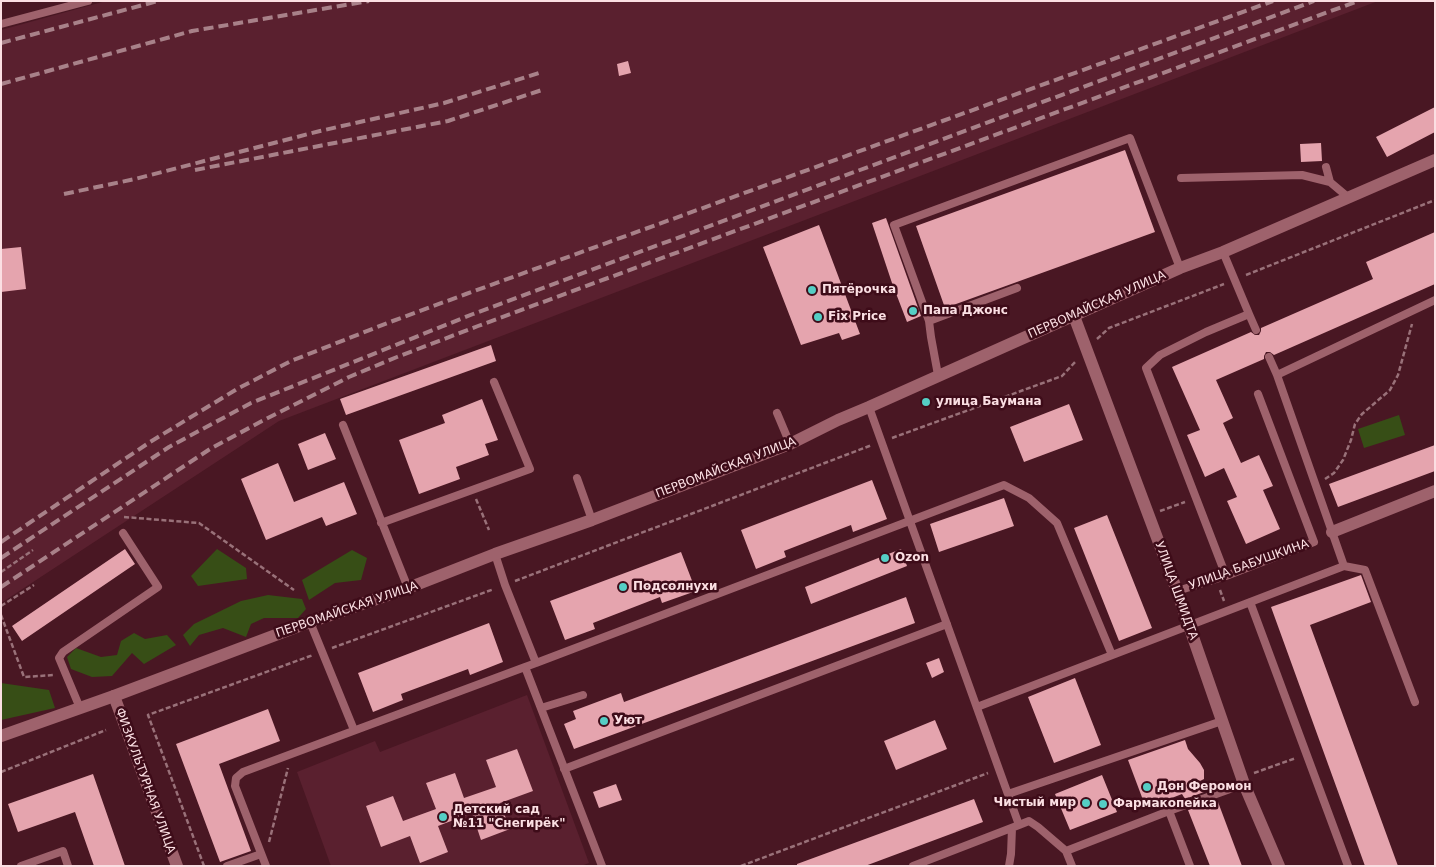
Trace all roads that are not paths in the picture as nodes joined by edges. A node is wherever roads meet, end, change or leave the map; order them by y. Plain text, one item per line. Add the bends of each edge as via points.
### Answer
1 (88, 1) edge
2 (1, 24) edge
3 (1435, 160) edge
4 (1326, 167) dead end
5 (1181, 178) dead end
6 (1330, 182) junction
7 (1349, 198) junction
8 (1223, 252) junction
9 (1180, 268) junction
10 (1017, 288) dead end
11 (1435, 300) edge
12 (1249, 314) junction
13 (1074, 316) junction
14 (929, 322) junction
15 (1256, 330) dead end
16 (1269, 357) dead end
17 (938, 375) junction
18 (1277, 375) junction
19 (494, 382) dead end
20 (1258, 394) dead end
21 (868, 407) junction
22 (777, 413) dead end
23 (343, 425) dead end
24 (790, 444) junction
25 (578, 478) dead end
26 (1435, 491) edge
27 (592, 520) junction
28 (910, 520) junction
29 (382, 523) junction
30 (1332, 532) junction
31 (123, 534) dead end
32 (495, 554) junction
33 (1344, 566) junction
34 (1226, 576) junction
35 (408, 588) junction
36 (1177, 591) junction
37 (1250, 602) junction
38 (310, 622) junction
39 (947, 624) junction
40 (1190, 626) junction
41 (1112, 656) junction
42 (536, 663) junction
43 (525, 667) junction
44 (583, 695) dead end
45 (114, 696) junction
46 (1415, 702) dead end
47 (977, 707) junction
48 (80, 708) junction
49 (541, 708) junction
50 (1222, 721) junction
51 (354, 730) junction
52 (1, 736) edge
53 (564, 769) junction
54 (1243, 781) junction
55 (1008, 794) junction
56 (1169, 811) junction
57 (1016, 826) junction
58 (1066, 850) junction
59 (263, 860) edge
60 (21, 866) edge
61 (68, 866) edge
62 (177, 866) edge
63 (227, 866) edge
64 (602, 866) edge
65 (912, 866) edge
66 (1009, 866) edge
67 (1072, 866) edge
68 (1190, 866) edge
69 (1279, 866) edge
70 (1348, 866) edge

1 - 2 lane
3 - 7 main road, ПЕРВОМАЙСКАЯ УЛИЦА
4 - 6 lane
5 - 6 lane via 1302,175
6 - 7 lane
7 - 8 main road, ПЕРВОМАЙСКАЯ УЛИЦА
8 - 9 main road, ПЕРВОМАЙСКАЯ УЛИЦА
8 - 12 lane
9 - 13 main road, ПЕРВОМАЙСКАЯ УЛИЦА
9 - 14 lane via 1130,138 894,225
10 - 14 lane
11 - 18 lane
12 - 15 lane
12 - 34 lane via 1160,354 1146,368
13 - 17 main road, ПЕРВОМАЙСКАЯ УЛИЦА
13 - 36 main road, УЛИЦА ШМИДТА
14 - 17 lane
16 - 18 lane
17 - 21 main road, ПЕРВОМАЙСКАЯ УЛИЦА
18 - 30 lane
19 - 29 lane via 530,469
20 - 34 lane, УЛИЦА БАБУШКИНА via 1314,542
21 - 24 main road, ПЕРВОМАЙСКАЯ УЛИЦА
21 - 28 lane
22 - 24 lane
23 - 29 lane
24 - 27 main road, ПЕРВОМАЙСКАЯ УЛИЦА
25 - 27 lane
26 - 30 main road
27 - 32 main road, ПЕРВОМАЙСКАЯ УЛИЦА
28 - 39 lane
28 - 41 lane via 1004,485 1029,498 1057,523
28 - 42 lane
29 - 35 lane
30 - 33 lane
31 - 48 lane via 158,588 63,652 59,658
32 - 35 main road, ПЕРВОМАЙСКАЯ УЛИЦА
32 - 42 lane
33 - 37 lane
33 - 46 lane via 1365,570
34 - 36 lane, УЛИЦА БАБУШКИНА
35 - 38 main road, ПЕРВОМАЙСКАЯ УЛИЦА
36 - 40 main road, УЛИЦА ШМИДТА
37 - 40 lane
37 - 70 lane
38 - 45 main road, ПЕРВОМАЙСКАЯ УЛИЦА
38 - 51 lane
39 - 47 lane
39 - 53 lane
40 - 41 lane
40 - 50 main road, УЛИЦА ШМИДТА
41 - 47 lane
42 - 43 lane
43 - 49 lane
43 - 51 lane
44 - 49 lane
45 - 48 main road, ПЕРВОМАЙСКАЯ УЛИЦА
45 - 62 main road, ФИЗКУЛЬТУРНАЯ УЛИЦА
47 - 55 lane
48 - 52 main road, ПЕРВОМАЙСКАЯ УЛИЦА
49 - 53 lane
50 - 54 main road, УЛИЦА ШМИДТА
50 - 55 lane
51 - 59 lane via 243,772 236,778 235,786
53 - 64 lane
54 - 56 lane
54 - 69 main road, УЛИЦА ШМИДТА
55 - 57 lane
56 - 58 lane
56 - 68 lane
57 - 58 lane via 1030,821
57 - 65 lane
57 - 66 lane
58 - 67 lane
59 - 63 lane
60 - 61 lane via 63,851

